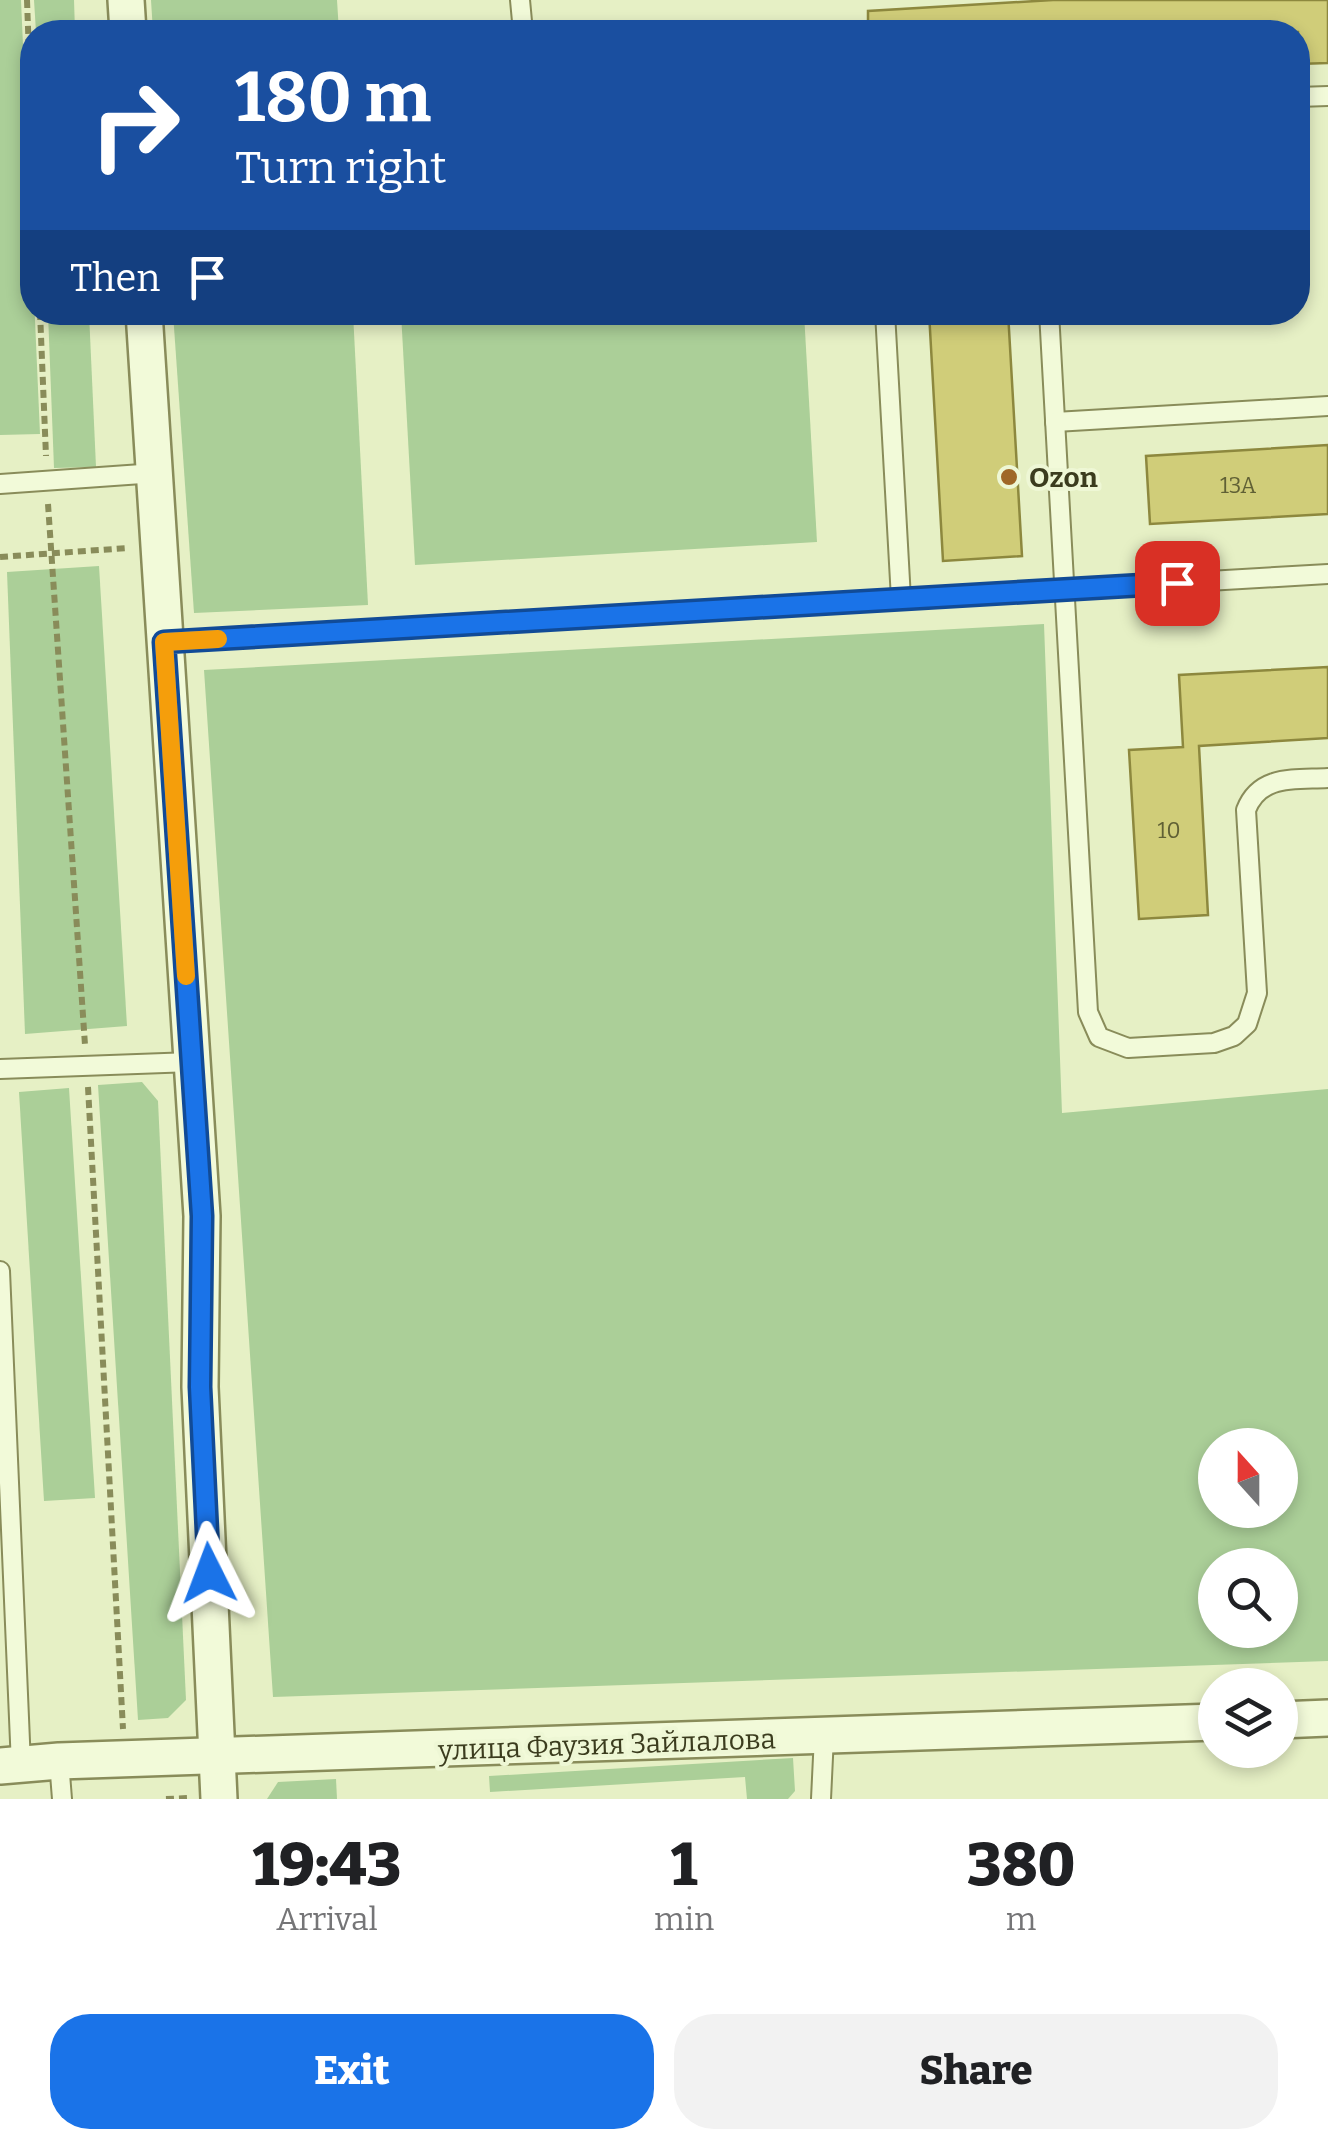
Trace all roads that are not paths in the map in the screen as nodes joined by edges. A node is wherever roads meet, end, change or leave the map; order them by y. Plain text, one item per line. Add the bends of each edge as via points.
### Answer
1 (145, 325) edge
2 (886, 325) edge
3 (1049, 325) edge
4 (1328, 406) edge
5 (1055, 422) junction
6 (156, 473) junction
7 (0, 484) edge
8 (1328, 574) edge
9 (1064, 590) junction
10 (901, 599) junction
11 (164, 642) junction
12 (1328, 778) edge
13 (192, 1062) junction
14 (0, 1070) edge
15 (0, 1271) edge
16 (1328, 1718) edge
17 (1298, 1719) edge
18 (1198, 1723) edge
19 (824, 1736) junction
20 (218, 1759) junction
21 (59, 1761) junction
22 (11, 1766) edge
23 (62, 1799) edge
24 (219, 1799) edge
25 (821, 1799) edge

1 - 6 street
2 - 10 lane
3 - 5 lane
4 - 5 lane
5 - 9 lane
6 - 7 lane
6 - 11 street
8 - 9 lane
9 - 10 lane
9 - 12 lane via 1088,1012 1109,1044 1214,1043 1247,1024 1257,993 1246,810 1270,782
10 - 11 lane
11 - 13 street
13 - 14 lane
13 - 20 street
15 - 22 lane
16 - 17 street
18 - 19 street, улица Фаузия Зайлалова
19 - 20 street, улица Фаузия Зайлалова
19 - 25 lane
20 - 21 street, улица Фаузия Зайлалова
20 - 24 street
21 - 22 street, улица Фаузия Зайлалова
21 - 23 lane

